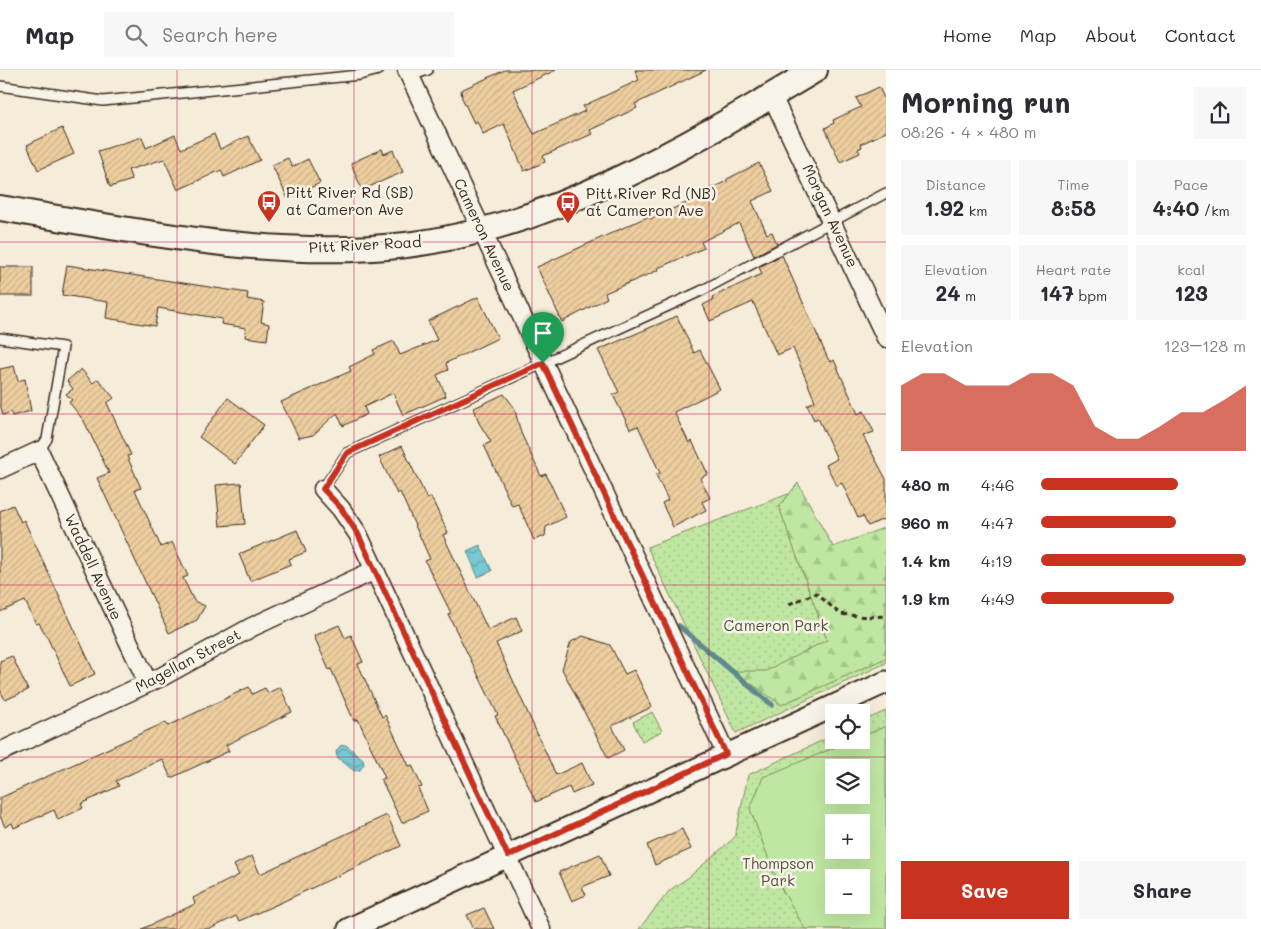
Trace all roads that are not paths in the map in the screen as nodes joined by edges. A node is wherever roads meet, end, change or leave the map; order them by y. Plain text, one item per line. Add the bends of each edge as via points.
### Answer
1 (379, 70) edge
2 (428, 70) edge
3 (815, 70) edge
4 (409, 73) edge
5 (0, 86) edge
6 (772, 96) junction
7 (886, 193) edge
8 (0, 208) edge
9 (833, 222) junction
10 (483, 231) junction
11 (0, 338) edge
12 (886, 338) edge
13 (543, 363) junction
14 (39, 451) junction
15 (0, 469) edge
16 (323, 489) joint
17 (375, 570) junction
18 (886, 682) edge
19 (148, 684) junction
20 (0, 752) edge
21 (726, 754) junction
22 (508, 856) junction
23 (349, 929) edge
24 (541, 929) edge

1 - 5 lane via 360,75 103,101
2 - 4 lane
3 - 6 main road, Pitt River Road
4 - 10 street, Cameron Avenue
6 - 9 street, Morgan Avenue
6 - 10 main road, Pitt River Road via 646,167
7 - 9 lane
8 - 10 main road, Pitt River Road via 189,239 301,248 406,246
9 - 12 street, Morgan Avenue
9 - 13 lane via 701,291
10 - 13 street, Cameron Avenue
11 - 14 lane via 63,347 47,439
13 - 16 lane via 347,453
13 - 21 street, Cameron Avenue
14 - 15 street
14 - 19 street, Waddell Avenue
16 - 17 street via 350,520
17 - 19 street, Magellan Street via 252,627
17 - 22 street
18 - 21 street
19 - 20 street, Magellan Street
21 - 22 street
22 - 23 street
22 - 24 street

